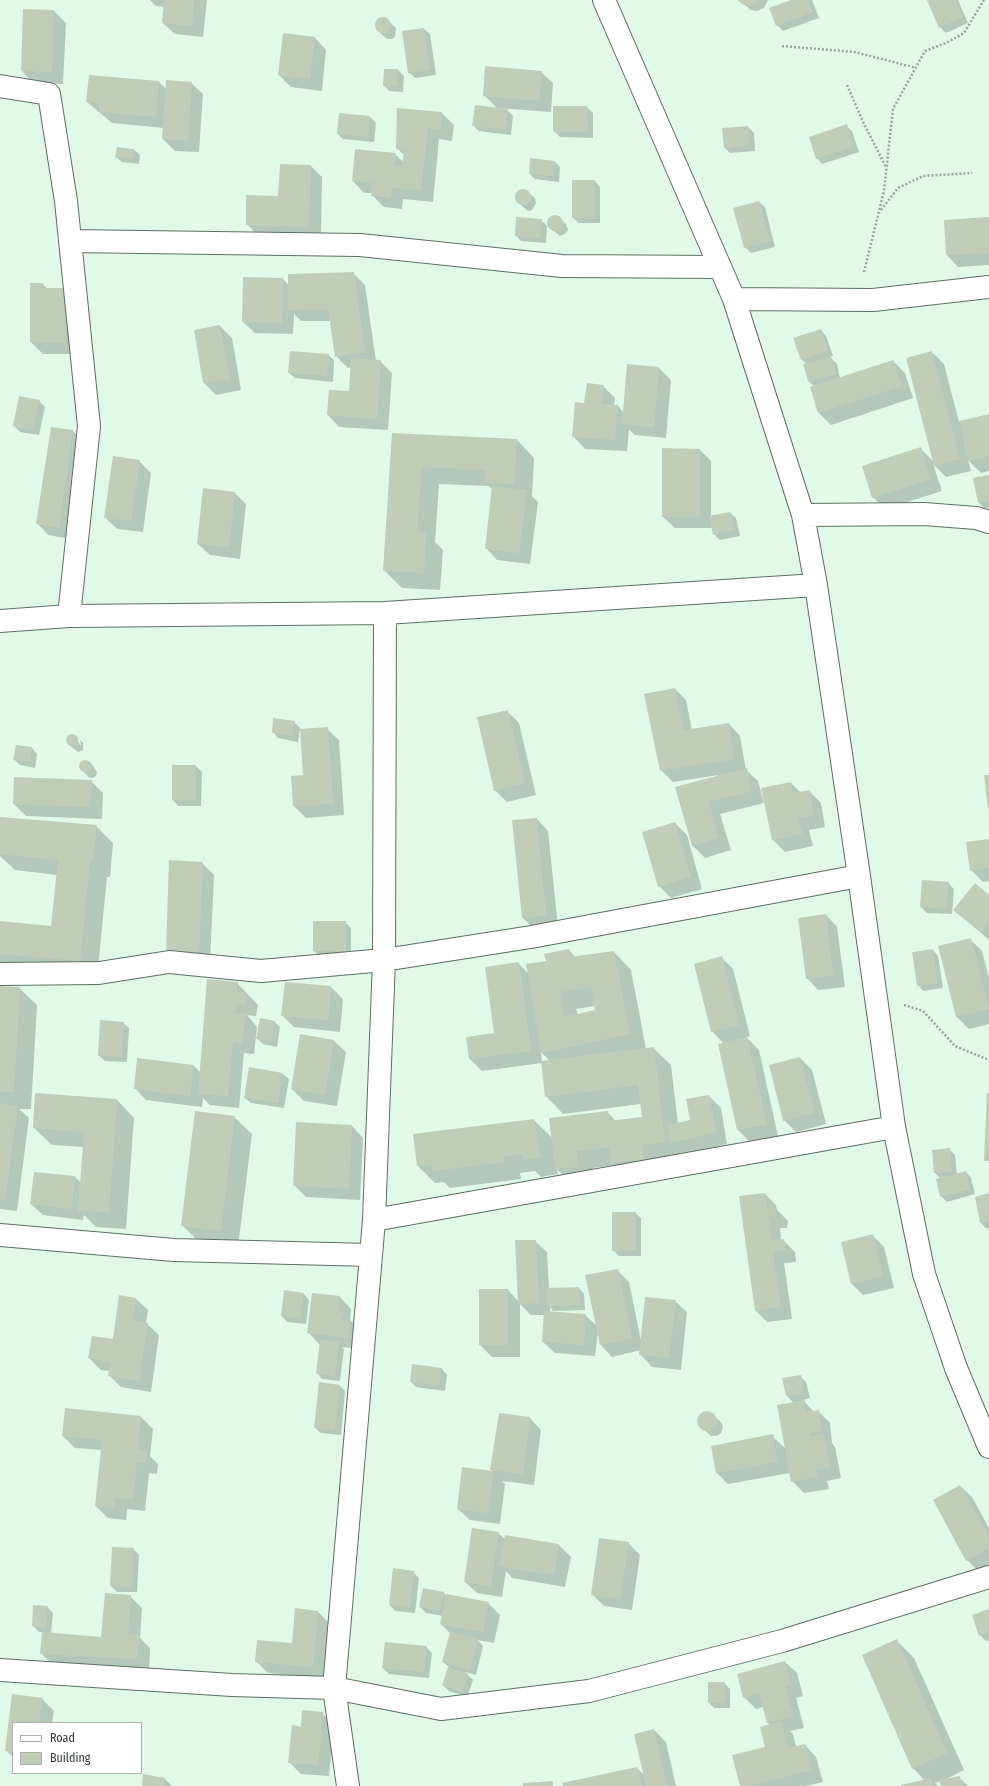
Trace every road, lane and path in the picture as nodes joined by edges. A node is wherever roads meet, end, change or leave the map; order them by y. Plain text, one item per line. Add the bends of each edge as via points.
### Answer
1 (604, 0) edge
2 (984, 0) edge
3 (782, 46) dead end
4 (916, 68) junction
5 (847, 85) dead end
6 (0, 86) edge
7 (887, 168) junction
8 (972, 173) dead end
9 (879, 212) junction
10 (70, 241) junction
11 (720, 267) junction
12 (989, 287) edge
13 (734, 299) junction
14 (856, 300) junction
15 (803, 515) junction
16 (989, 522) edge
17 (816, 585) junction
18 (385, 613) junction
19 (69, 616) junction
20 (0, 621) edge
21 (859, 876) junction
22 (384, 960) junction
23 (0, 974) edge
24 (876, 994) junction
25 (989, 1060) edge
26 (894, 1127) junction
27 (374, 1220) junction
28 (0, 1235) edge
29 (371, 1255) junction
30 (989, 1447) edge
31 (989, 1577) edge
32 (0, 1670) edge
33 (334, 1688) junction
34 (348, 1786) edge

1 - 11 street
2 - 4 path via 964,33 946,44 925,51
3 - 4 path via 855,52
4 - 7 path via 893,108
5 - 7 path
6 - 10 street via 49,94
7 - 9 path
8 - 9 path via 923,176 898,188
9 - 14 path
10 - 11 street via 360,245 562,266
10 - 19 street via 89,426
11 - 13 street
12 - 14 street
13 - 14 street
13 - 15 street
15 - 16 street via 924,514 976,518
15 - 17 street
17 - 18 street
17 - 21 street
18 - 19 street
18 - 22 street
19 - 20 street
21 - 22 street via 531,937
21 - 24 street
22 - 23 street via 260,971 169,962 99,973
22 - 27 street
24 - 25 path via 923,1011 955,1046
24 - 26 street
26 - 27 street
26 - 30 street via 924,1274 956,1368
27 - 29 street
28 - 29 street via 174,1250
29 - 33 street
31 - 33 street via 782,1641 589,1691 441,1709
32 - 33 street via 232,1685
33 - 34 street

